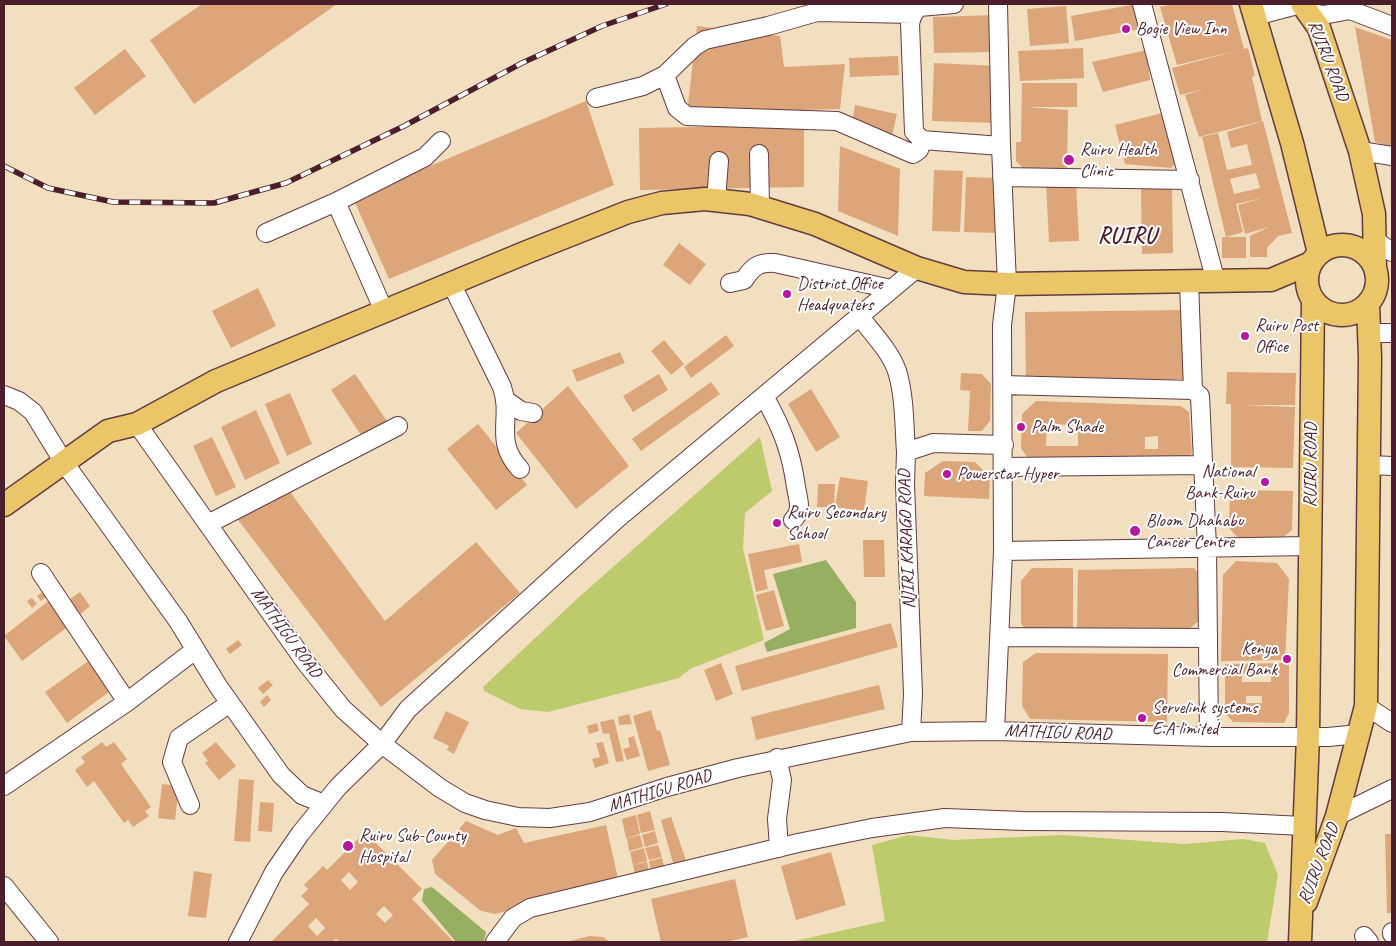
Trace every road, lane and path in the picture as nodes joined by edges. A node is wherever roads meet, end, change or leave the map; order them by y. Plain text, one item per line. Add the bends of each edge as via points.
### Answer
1 (954, 4) edge
2 (998, 4) edge
3 (1142, 4) edge
4 (1304, 7) edge
5 (1336, 8) edge
6 (1253, 10) edge
7 (913, 14) junction
8 (1392, 26) edge
9 (665, 75) junction
10 (596, 98) dead end
11 (922, 140) junction
12 (441, 141) dead end
13 (1001, 146) junction
14 (1360, 151) junction
15 (759, 154) dead end
16 (1392, 156) edge
17 (719, 161) dead end
18 (1002, 177) junction
19 (1190, 180) junction
20 (716, 200) junction
21 (336, 202) junction
22 (760, 207) junction
23 (266, 232) dead end
24 (1384, 247) edge
25 (1315, 258) junction
26 (1375, 267) junction
27 (917, 268) junction
28 (1271, 280) junction
29 (1189, 282) junction
30 (1216, 282) junction
31 (451, 283) junction
32 (730, 283) dead end
33 (1007, 284) junction
34 (891, 289) junction
35 (1311, 297) junction
36 (1368, 304) junction
37 (384, 311) junction
38 (860, 317) junction
39 (1369, 333) junction
40 (1392, 333) edge
41 (1003, 385) junction
42 (1193, 390) junction
43 (4, 395) edge
44 (764, 396) junction
45 (507, 401) junction
46 (533, 413) dead end
47 (138, 424) junction
48 (398, 426) dead end
49 (1004, 445) junction
50 (906, 452) junction
51 (63, 461) junction
52 (1203, 465) junction
53 (1369, 465) junction
54 (1392, 466) edge
55 (1004, 467) junction
56 (520, 469) dead end
57 (4, 505) edge
58 (793, 520) dead end
59 (208, 524) junction
60 (1310, 546) junction
61 (1207, 548) junction
62 (1003, 552) junction
63 (41, 573) dead end
64 (999, 638) junction
65 (1208, 638) junction
66 (195, 650) junction
67 (127, 702) junction
68 (230, 703) junction
69 (1366, 706) junction
70 (1392, 723) edge
71 (994, 731) junction
72 (912, 732) junction
73 (1359, 734) junction
74 (1308, 736) junction
75 (1209, 737) junction
76 (382, 744) junction
77 (777, 758) junction
78 (4, 786) edge
79 (1392, 788) edge
80 (324, 804) junction
81 (190, 805) dead end
82 (1337, 816) junction
83 (1303, 826) junction
84 (779, 848) junction
85 (4, 886) edge
86 (1301, 912) junction
87 (49, 942) edge
88 (238, 942) edge
89 (494, 942) edge
90 (1300, 942) edge

1 - 7 street via 919,8
2 - 13 street
3 - 19 street
4 - 5 street via 1323,15
4 - 6 street
4 - 14 main road, RUIRU ROAD via 1319,28
5 - 8 street
6 - 25 main road via 1292,143
7 - 9 street via 817,12 705,40
7 - 11 street via 910,22 912,123 914,132
9 - 10 street via 643,86
9 - 11 street via 677,108 687,116 837,121 913,154 919,150
11 - 13 street
12 - 21 street via 425,157
13 - 18 street
14 - 16 street
14 - 24 main road, RUIRU ROAD
15 - 22 street
17 - 20 street
18 - 19 street
18 - 33 street
19 - 30 street
20 - 22 main road
20 - 31 main road via 705,198 662,203 628,212
21 - 23 street
21 - 37 street
22 - 27 main road via 815,224
24 - 26 main road, RUIRU ROAD
25 - 26 main road via 1331,246 1344,245 1368,255
25 - 28 main road
25 - 35 main road via 1307,278
26 - 36 main road via 1376,286
27 - 33 main road via 964,282
27 - 34 street
28 - 30 main road
28 - 35 main road
29 - 30 main road
29 - 33 main road
29 - 42 street
31 - 37 main road
31 - 45 street
32 - 34 street via 744,280 761,262
33 - 41 street via 1002,325
34 - 38 street
35 - 36 main road via 1325,311 1340,316 1350,315
35 - 60 main road, RUIRU ROAD
36 - 39 main road, RUIRU ROAD
37 - 47 main road via 216,381
38 - 44 street
38 - 50 street via 886,350 897,371
39 - 40 street
39 - 53 main road, RUIRU ROAD
41 - 42 street
41 - 49 street
42 - 52 street via 1200,396
43 - 51 street via 33,412
44 - 58 street via 791,455 800,507
44 - 76 street via 618,518 486,636 408,709
45 - 46 street via 521,411
45 - 56 street via 505,441 511,459
47 - 51 main road via 108,431
47 - 59 street, MATHIGU ROAD
48 - 59 street
49 - 50 street, NJIRI KARAGO ROAD via 933,443
49 - 55 street
50 - 72 street, NJIRI KARAGO ROAD
51 - 57 main road
51 - 66 street via 178,621
52 - 55 street
52 - 61 street
53 - 54 street
53 - 69 main road, RUIRU ROAD
55 - 62 street
59 - 76 street, MATHIGU ROAD via 324,686 343,709
60 - 61 street
60 - 74 main road, RUIRU ROAD
61 - 62 street
61 - 65 street
62 - 64 street
63 - 67 street
64 - 65 street
64 - 71 street
65 - 75 street
66 - 67 street
66 - 68 street
67 - 78 street
68 - 80 street via 292,788
68 - 81 street via 179,738 172,762
69 - 70 street
69 - 73 main road, RUIRU ROAD
71 - 72 street, MATHIGU ROAD
71 - 75 street, MATHIGU ROAD
72 - 77 street, MATHIGU ROAD
73 - 74 street, MATHIGU ROAD
73 - 82 main road, RUIRU ROAD
74 - 75 street, MATHIGU ROAD
74 - 83 main road, RUIRU ROAD
76 - 77 street, MATHIGU ROAD via 465,803 518,817 550,818 590,812 667,787
76 - 80 street
77 - 84 street via 782,780 777,819
79 - 82 street
80 - 88 street via 274,872
82 - 86 main road, RUIRU ROAD via 1312,892
83 - 84 street via 945,818 872,828
83 - 86 main road, RUIRU ROAD
84 - 89 street via 530,908 513,918
85 - 87 street
86 - 90 main road

